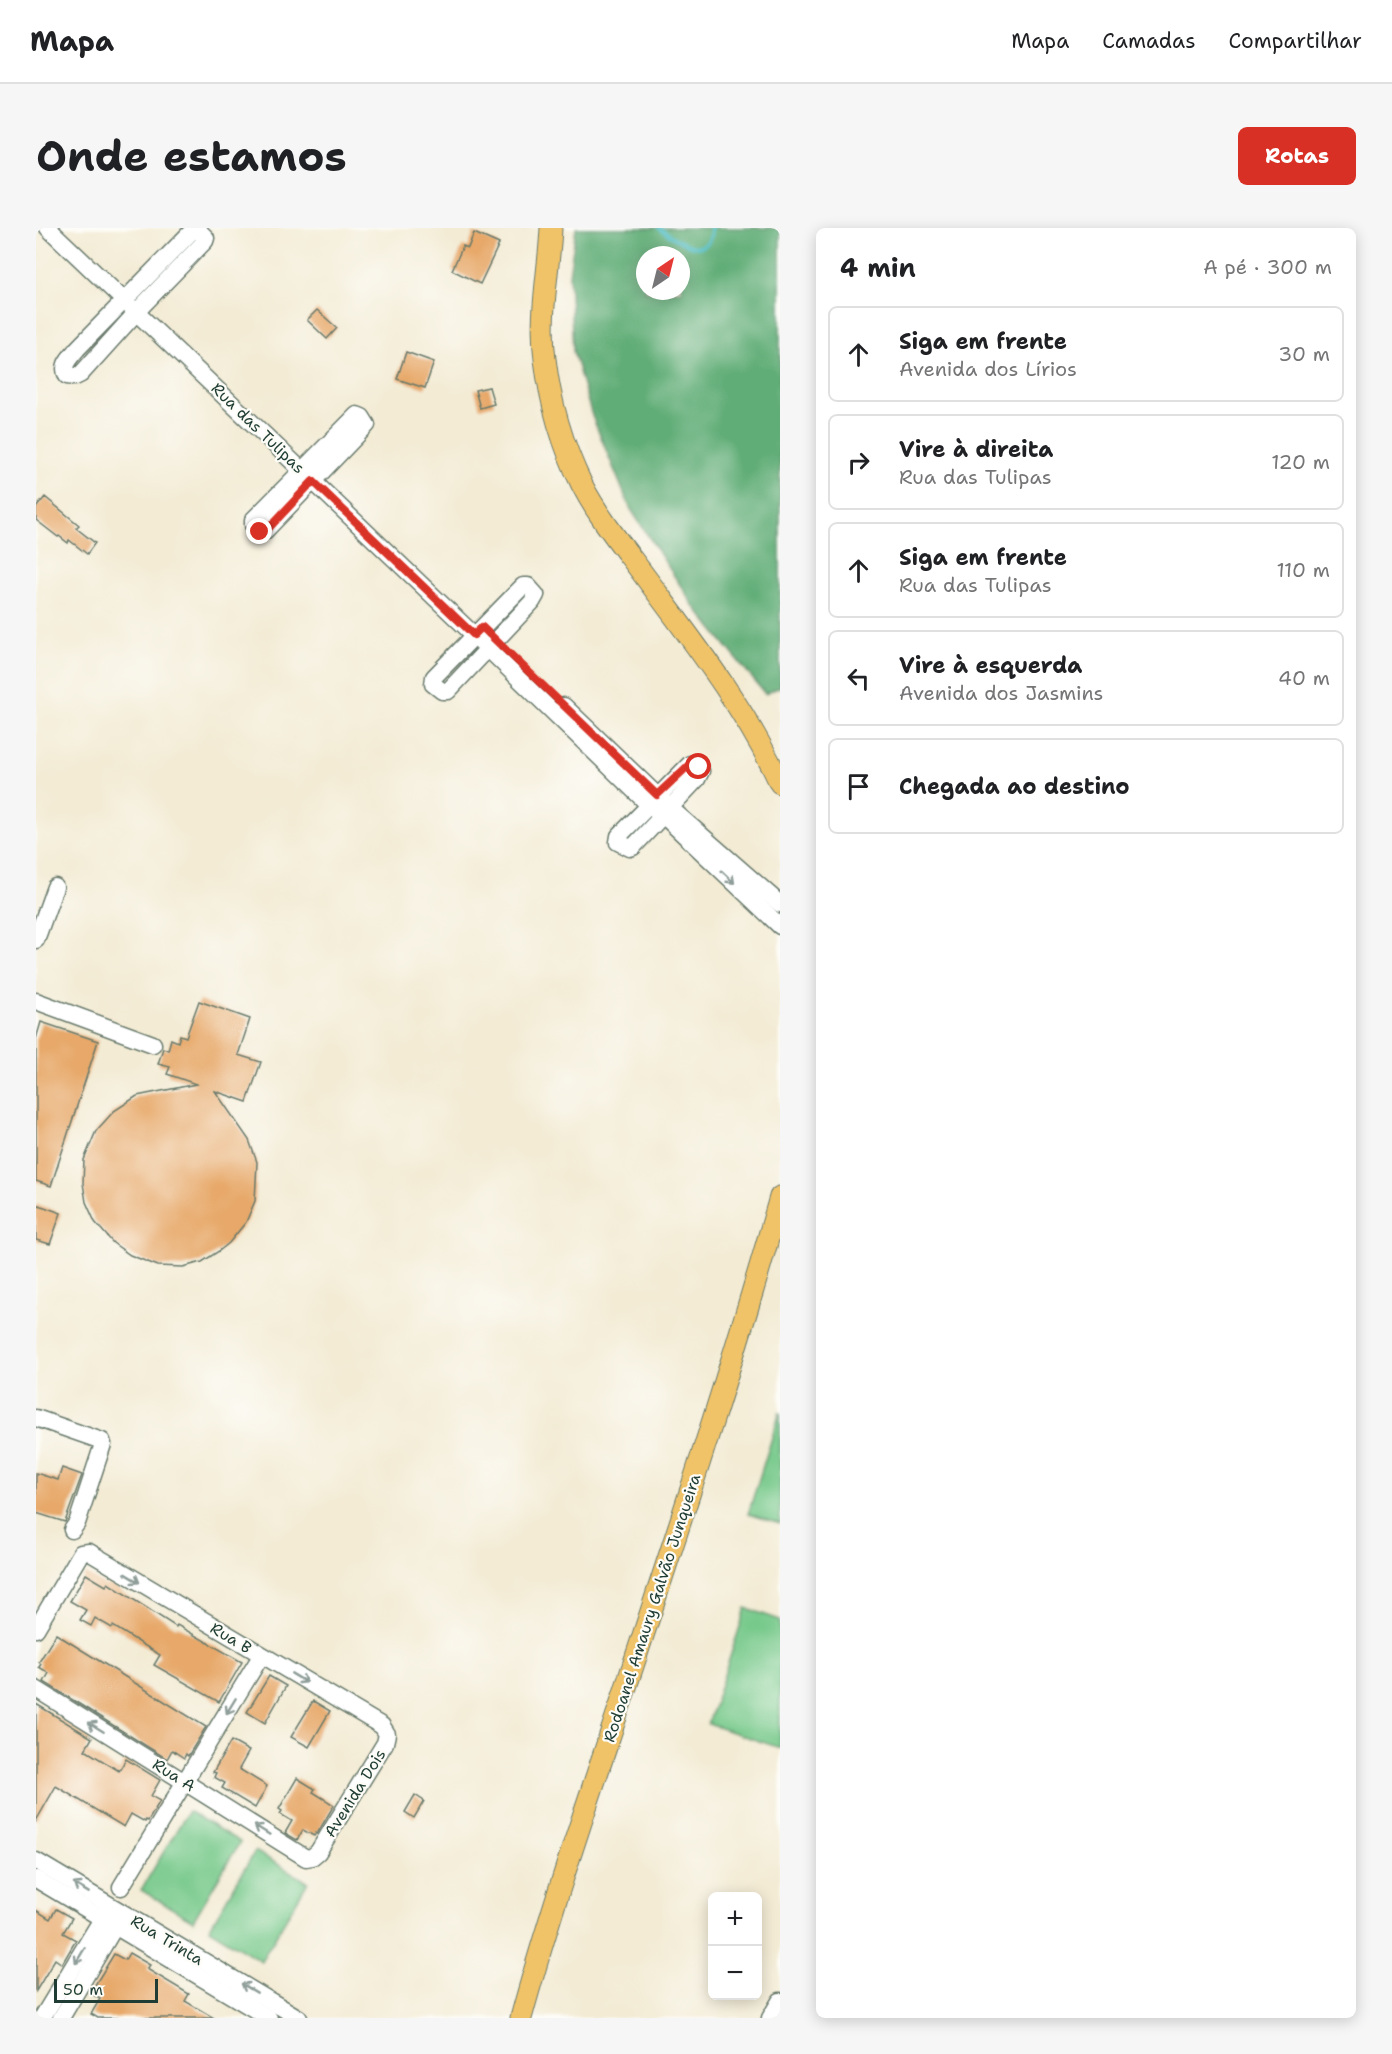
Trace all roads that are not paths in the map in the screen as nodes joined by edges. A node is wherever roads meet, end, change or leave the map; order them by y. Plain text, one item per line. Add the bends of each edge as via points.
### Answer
1 (48, 228) edge
2 (63, 228) edge
3 (551, 228) edge
4 (197, 231) edge
5 (134, 303) junction
6 (361, 425) dead end
7 (311, 472) junction
8 (478, 631) junction
9 (492, 644) junction
10 (780, 783) edge
11 (660, 805) junction
12 (55, 888) dead end
13 (780, 904) edge
14 (780, 926) edge
15 (36, 940) edge
16 (36, 1001) edge
17 (153, 1044) dead end
18 (780, 1197) edge
19 (36, 1418) edge
20 (72, 1530) dead end
21 (36, 1629) edge
22 (261, 1656) junction
23 (36, 1689) edge
24 (382, 1726) joint
25 (185, 1782) junction
26 (312, 1857) joint
27 (36, 1861) edge
28 (36, 1879) edge
29 (121, 1887) dead end
30 (112, 1916) junction
31 (780, 2001) edge
32 (42, 2018) edge
33 (61, 2018) edge
34 (269, 2018) edge
35 (299, 2018) edge
36 (520, 2018) edge
37 (770, 2018) edge

1 - 5 street, Rua das Tulipas
2 - 5 street, Rua das Tulipas
3 - 10 main road via 543,342 554,404 582,485 607,525 718,673
4 - 5 street via 205,241
5 - 7 street, Rua das Tulipas
6 - 7 street
7 - 8 street, Rua das Tulipas
8 - 9 street, Rua das Tulipas
8 - 9 street via 523,586 528,586 535,599
8 - 9 street via 435,682 441,691 448,691
9 - 11 street, Rua das Tulipas
11 - 13 street, Rua das Tulipas
11 -> 14 street, Rua das Tulipas
12 - 15 street
16 - 17 street
18 - 36 main road, Rodoanel Amaury Galvão Junqueira
19 - 20 street via 103,1444
21 -> 22 street, Rua B via 81,1553 89,1552
22 -> 24 street, Rua B
22 -> 25 street
25 -> 23 street, Rua A
24 - 26 street, Avenida Dois via 387,1734 385,1743
26 -> 25 street, Rua A via 306,1857
25 - 29 street
30 -> 27 street, Rua Trinta
28 - 30 street, Rua Trinta
30 -> 32 street
30 - 33 street
30 - 34 street, Rua Trinta
35 -> 30 street, Rua Trinta
31 - 37 street

